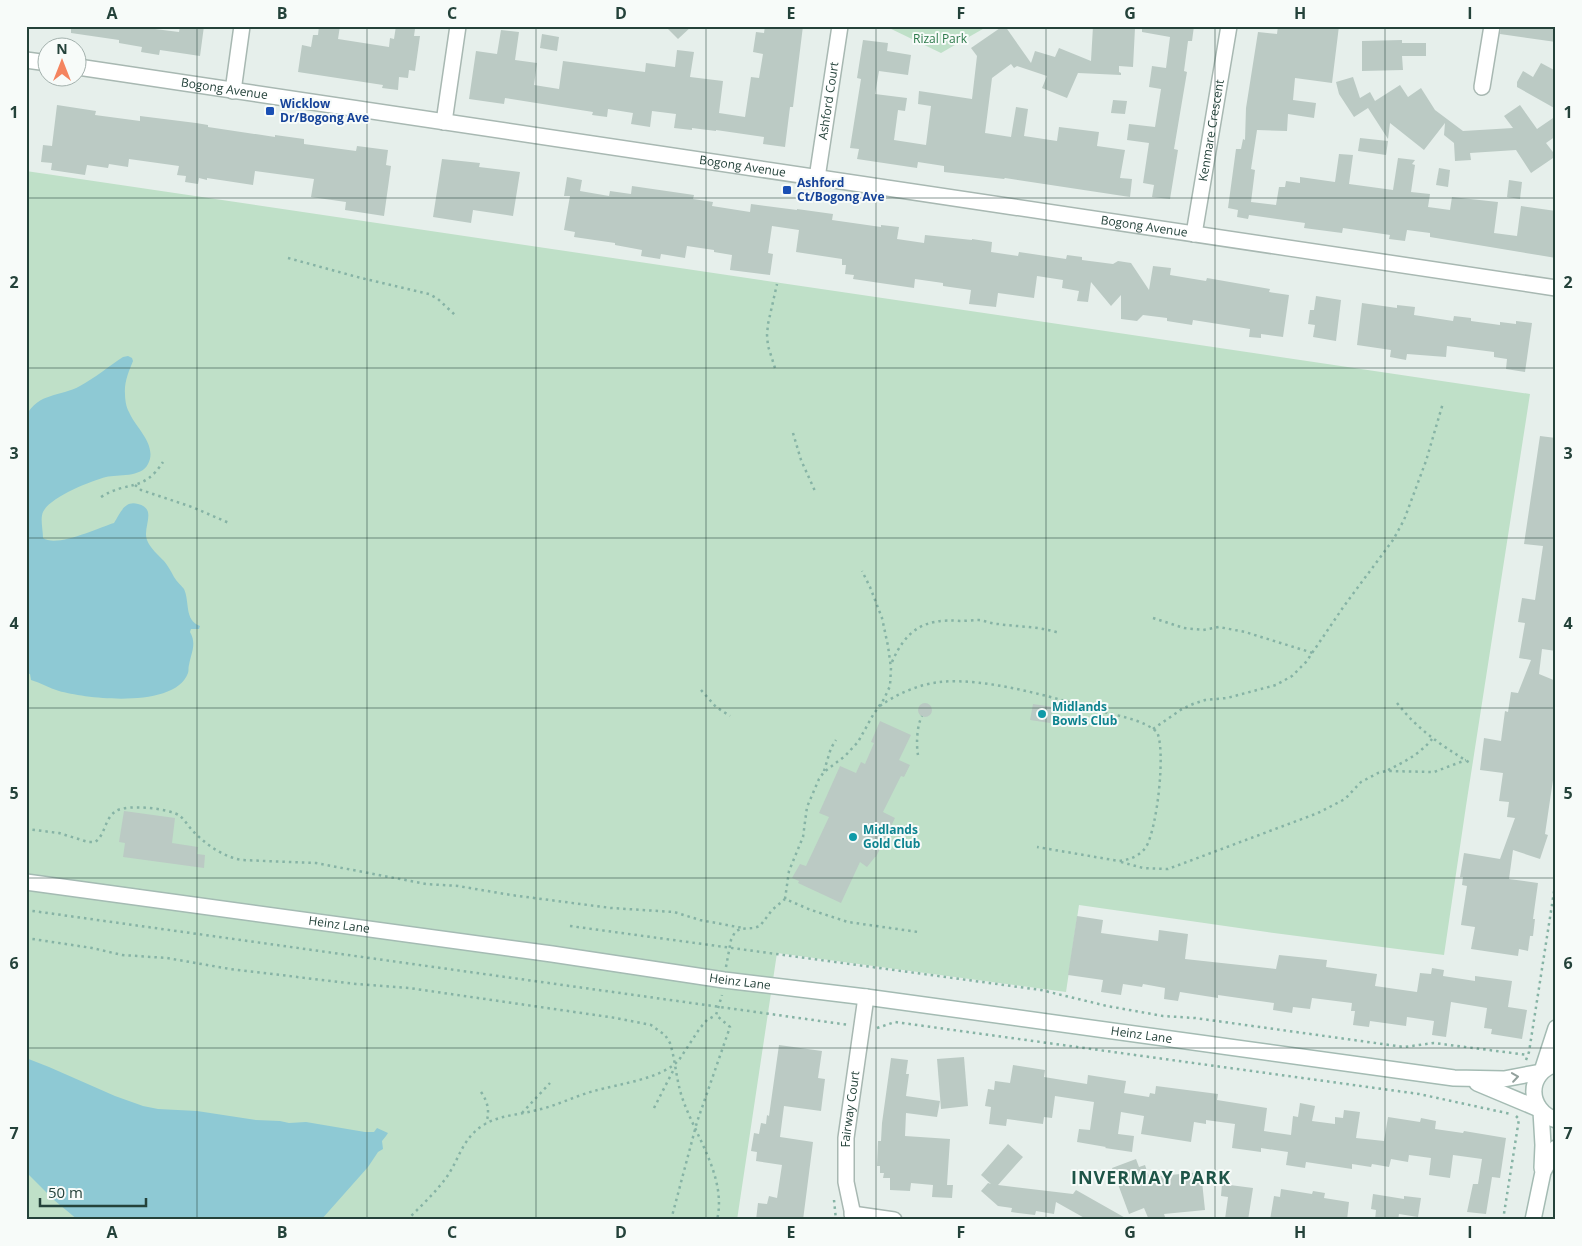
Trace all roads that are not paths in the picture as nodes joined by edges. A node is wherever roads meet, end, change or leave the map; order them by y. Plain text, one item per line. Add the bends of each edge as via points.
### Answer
1 (242, 26) edge
2 (458, 26) edge
3 (840, 26) edge
4 (1229, 26) edge
5 (1492, 26) edge
6 (88, 69) edge
7 (1482, 86) dead end
8 (233, 91) junction
9 (444, 122) junction
10 (817, 178) junction
11 (1194, 234) junction
12 (1556, 288) edge
13 (26, 882) edge
14 (866, 997) junction
15 (1556, 1028) edge
16 (1547, 1069) edge
17 (1454, 1078) junction
18 (1540, 1110) junction
19 (1556, 1120) edge
20 (1556, 1148) edge
21 (1540, 1185) junction
22 (853, 1217) edge
23 (894, 1220) edge
24 (1533, 1220) edge

1 - 8 street
2 - 9 street
3 - 10 street, Ashford Court
4 - 11 street, Kenmare Crescent
5 - 7 street
6 - 8 street, Bogong Avenue
8 - 9 street, Bogong Avenue
9 - 10 street, Bogong Avenue
10 - 11 street, Bogong Avenue
11 - 12 street, Bogong Avenue
13 - 14 street, Heinz Lane
14 - 17 street, Heinz Lane
14 - 22 street, Fairway Court via 844,1156
15 - 16 street
17 -> 16 street, Heinz Lane via 1521,1077
16 - 18 street via 1537,1079 1534,1091
17 - 18 street, Heinz Lane via 1490,1087
18 - 19 street, Heinz Lane
18 - 21 street via 1543,1145
20 - 21 street
21 - 24 street
22 - 23 street

